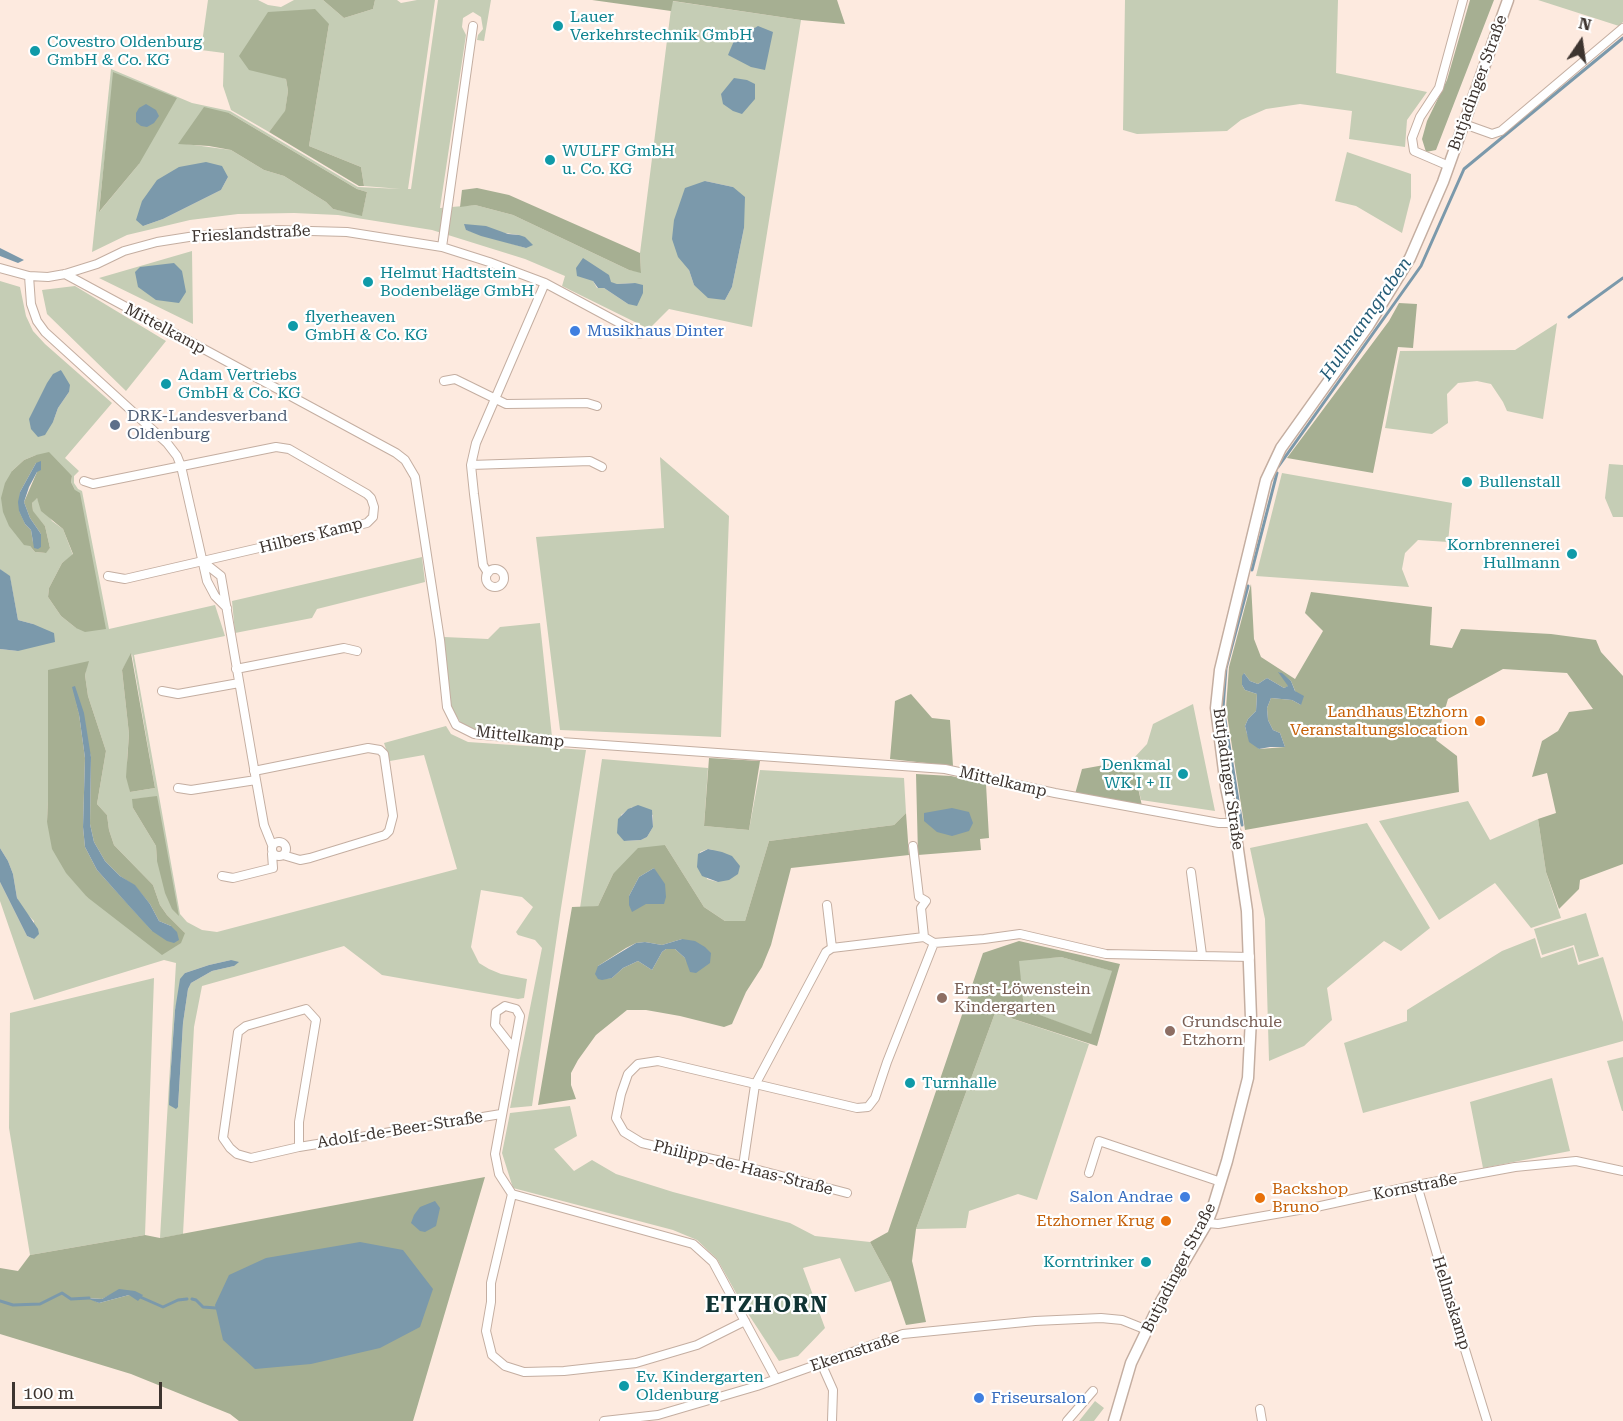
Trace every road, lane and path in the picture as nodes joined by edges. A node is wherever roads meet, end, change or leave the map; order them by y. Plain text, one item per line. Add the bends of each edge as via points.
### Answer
1 (1463, 0) edge
2 (1508, 0) edge
3 (473, 26) dead end
4 (1623, 28) edge
5 (1464, 124) junction
6 (1449, 166) junction
7 (442, 247) junction
8 (0, 268) edge
9 (65, 274) junction
10 (29, 276) junction
11 (545, 283) junction
12 (640, 334) dead end
13 (444, 381) dead end
14 (495, 399) junction
15 (597, 406) dead end
16 (471, 465) junction
17 (181, 466) junction
18 (602, 467) dead end
19 (84, 481) dead end
20 (202, 561) junction
21 (488, 573) dead end
22 (108, 576) dead end
23 (227, 608) junction
24 (357, 651) dead end
25 (236, 669) junction
26 (239, 683) junction
27 (162, 691) dead end
28 (255, 775) junction
29 (177, 788) dead end
30 (1234, 823) junction
31 (913, 846) dead end
32 (272, 849) junction
33 (283, 855) junction
34 (1191, 872) dead end
35 (222, 876) dead end
36 (827, 905) dead end
37 (924, 937) junction
38 (934, 943) junction
39 (832, 948) junction
40 (1202, 955) junction
41 (1250, 957) junction
42 (513, 1048) junction
43 (755, 1085) junction
44 (501, 1114) junction
45 (299, 1147) junction
46 (743, 1166) junction
47 (1623, 1171) edge
48 (1089, 1173) dead end
49 (1221, 1182) junction
50 (1418, 1185) junction
51 (847, 1193) dead end
52 (512, 1194) junction
53 (1207, 1223) junction
54 (745, 1321) junction
55 (1147, 1330) junction
56 (821, 1363) junction
57 (776, 1378) junction
58 (1093, 1391) dead end
59 (1260, 1409) dead end
60 (604, 1421) edge
61 (832, 1421) edge
62 (1067, 1421) edge
63 (1114, 1421) edge
64 (1262, 1421) edge
65 (1487, 1421) edge

1 - 6 street, Butjadinger Straße via 1439,88 1412,138 1414,152
2 - 5 street, Butjadinger Straße
3 - 7 street
4 - 5 street via 1501,131 1492,134
5 - 6 street, Butjadinger Straße
6 - 30 street, Butjadinger Straße via 1397,281 1365,332 1285,441 1266,480 1220,669 1216,708
7 - 9 street, Frieslandstraße via 347,232 243,231 157,242
7 - 11 street, Frieslandstraße
8 - 10 street
9 - 10 street
9 - 30 street, Mittelkamp via 405,460 415,477 447,707 456,725 474,734 945,769 1055,793
10 - 17 street via 31,304 45,332 167,443
11 - 12 street, Frieslandstraße
11 - 14 street
13 - 14 street via 455,380
14 - 15 street via 506,404
14 - 16 street
16 - 18 street via 590,461
16 - 21 street via 483,565
17 - 19 street via 93,484
17 - 20 street
17 - 20 street, Hilbers Kamp via 262,449 289,449 366,494 374,507 373,517 367,523
20 - 22 street via 126,579
20 - 23 street via 207,581
20 - 23 street via 221,576
23 - 25 street
24 - 25 street via 344,648
25 - 26 street
26 - 27 street via 178,694
26 - 28 street
28 - 29 street via 191,790
28 - 32 street
28 - 33 street via 368,748 384,754 393,816 385,835 300,860
30 - 41 street, Butjadinger Straße
31 - 37 street via 919,897 926,901 921,908
32 - 33 street via 276,856
32 - 33 street via 279,842 284,844
32 - 35 street via 273,868 233,878
34 - 40 street
36 - 39 street
37 - 38 street
37 - 39 street
38 - 40 street via 1020,934 1106,954
38 - 43 street, Philipp-de-Haas-Straße via 875,1098 868,1107 857,1108
39 - 43 street via 826,952
40 - 41 street
41 - 49 street, Butjadinger Straße via 1248,1078
42 - 42 street via 520,1016 516,1009 505,1006 496,1012 495,1025
42 - 44 street
43 - 46 street
43 - 46 street, Philipp-de-Haas-Straße via 658,1061 638,1064 628,1074 616,1118 624,1132 642,1143
44 - 45 street, Adolf-de-Beer-Straße
44 - 52 street via 496,1163
45 - 45 street, Adolf-de-Beer-Straße via 299,1122 316,1020 306,1009 240,1028 223,1138 230,1148 251,1158
46 - 51 street, Philipp-de-Haas-Straße
47 - 50 street, Kornstraße via 1575,1161 1515,1167
48 - 49 street via 1099,1141
49 - 53 street, Butjadinger Straße
50 - 53 street, Kornstraße via 1316,1207
50 - 65 street, Hellmskamp
52 - 54 street via 693,1244 713,1262
52 - 54 street via 491,1283 486,1331 492,1355 505,1366 524,1372 625,1365 681,1352
53 - 55 street, Butjadinger Straße
54 - 57 street
55 - 56 street, Ekernstraße via 1122,1320 1101,1318 921,1332 885,1339
55 - 63 street, Butjadinger Straße via 1131,1363
56 - 57 street, Ekernstraße
56 - 61 street via 833,1390
57 - 60 street, Ekernstraße via 658,1415
58 - 62 street
59 - 64 street

